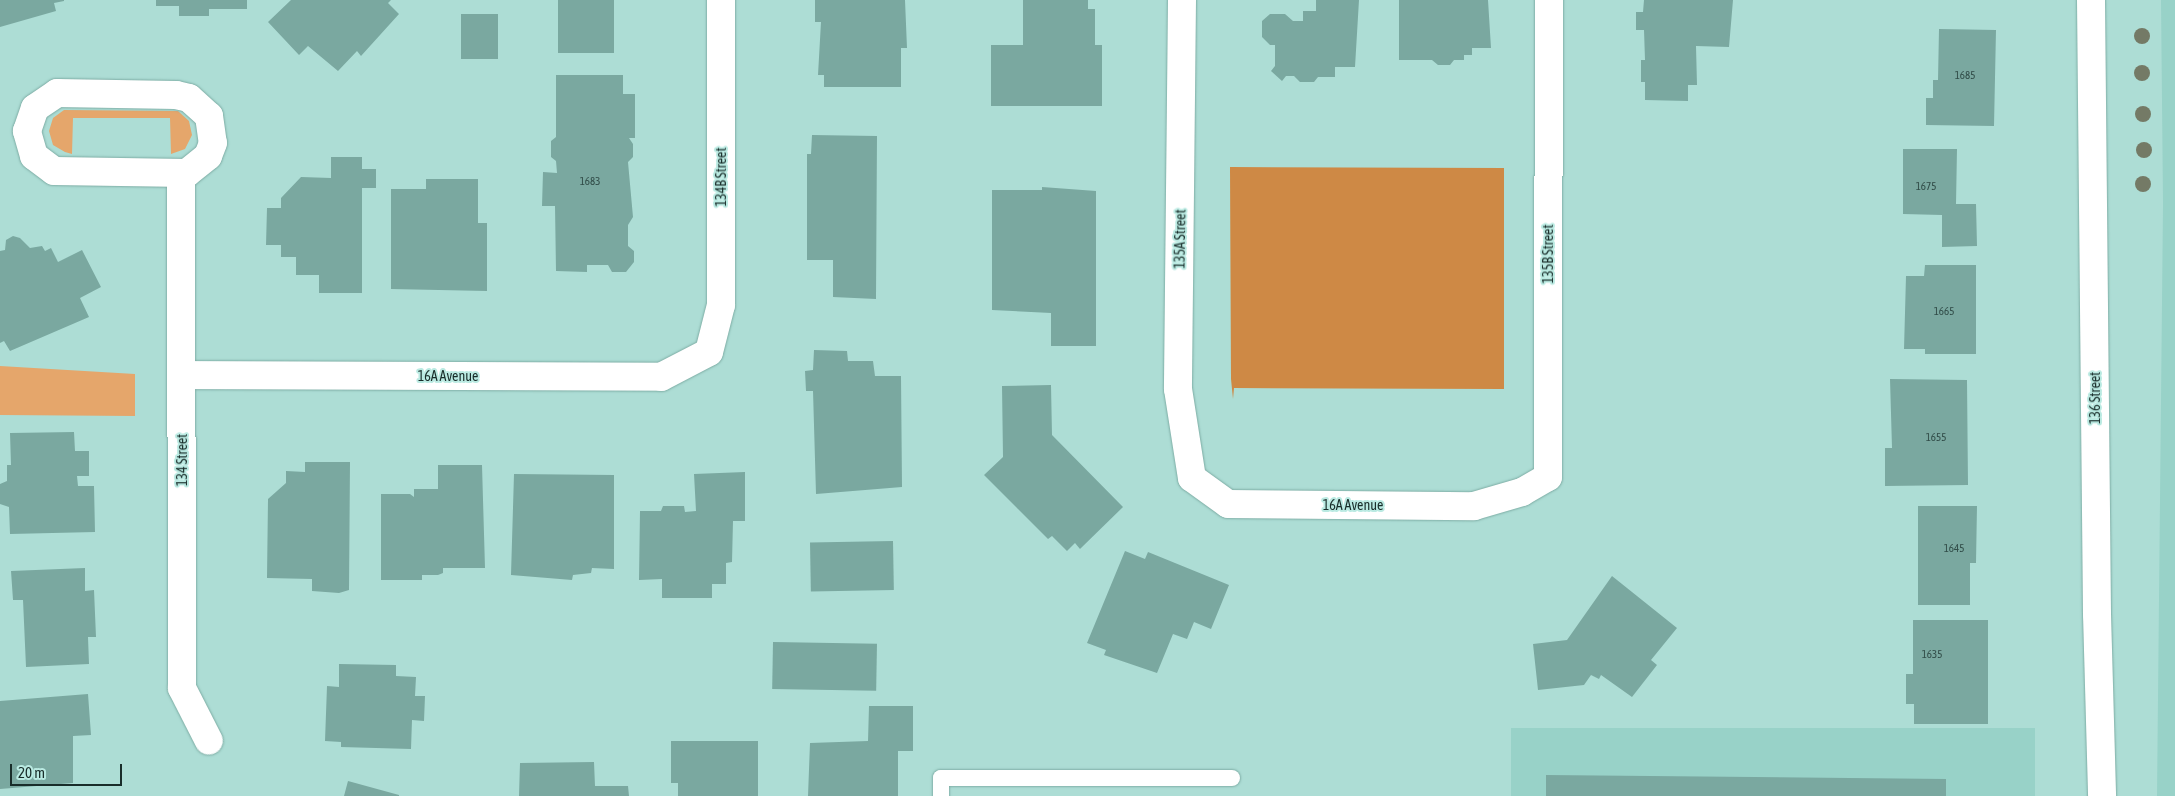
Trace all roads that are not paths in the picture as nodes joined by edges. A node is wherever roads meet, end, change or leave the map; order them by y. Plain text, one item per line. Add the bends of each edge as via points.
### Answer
1 (721, 0) edge
2 (1182, 0) edge
3 (1549, 0) edge
4 (2091, 0) edge
5 (181, 174) junction
6 (709, 352) joint
7 (182, 375) junction
8 (1192, 478) joint
9 (1522, 492) joint
10 (209, 741) dead end
11 (1232, 778) dead end
12 (941, 796) edge
13 (2102, 796) edge

1 - 6 street, 134B Street via 721,306
2 - 8 street, 135A Street via 1178,390
3 - 9 street, 135B Street via 1548,477
4 - 13 street, 136 Street via 2096,614
5 - 5 street via 199,166 213,143 210,116 189,98 176,95 57,94 36,108 30,119 28,137 34,156 54,171
5 - 7 street, 134 Street
6 - 7 street, 16A Avenue via 662,377
7 - 10 street, 134 Street via 182,688
8 - 9 street, 16A Avenue via 1228,504 1474,506
11 - 12 lane via 942,778

